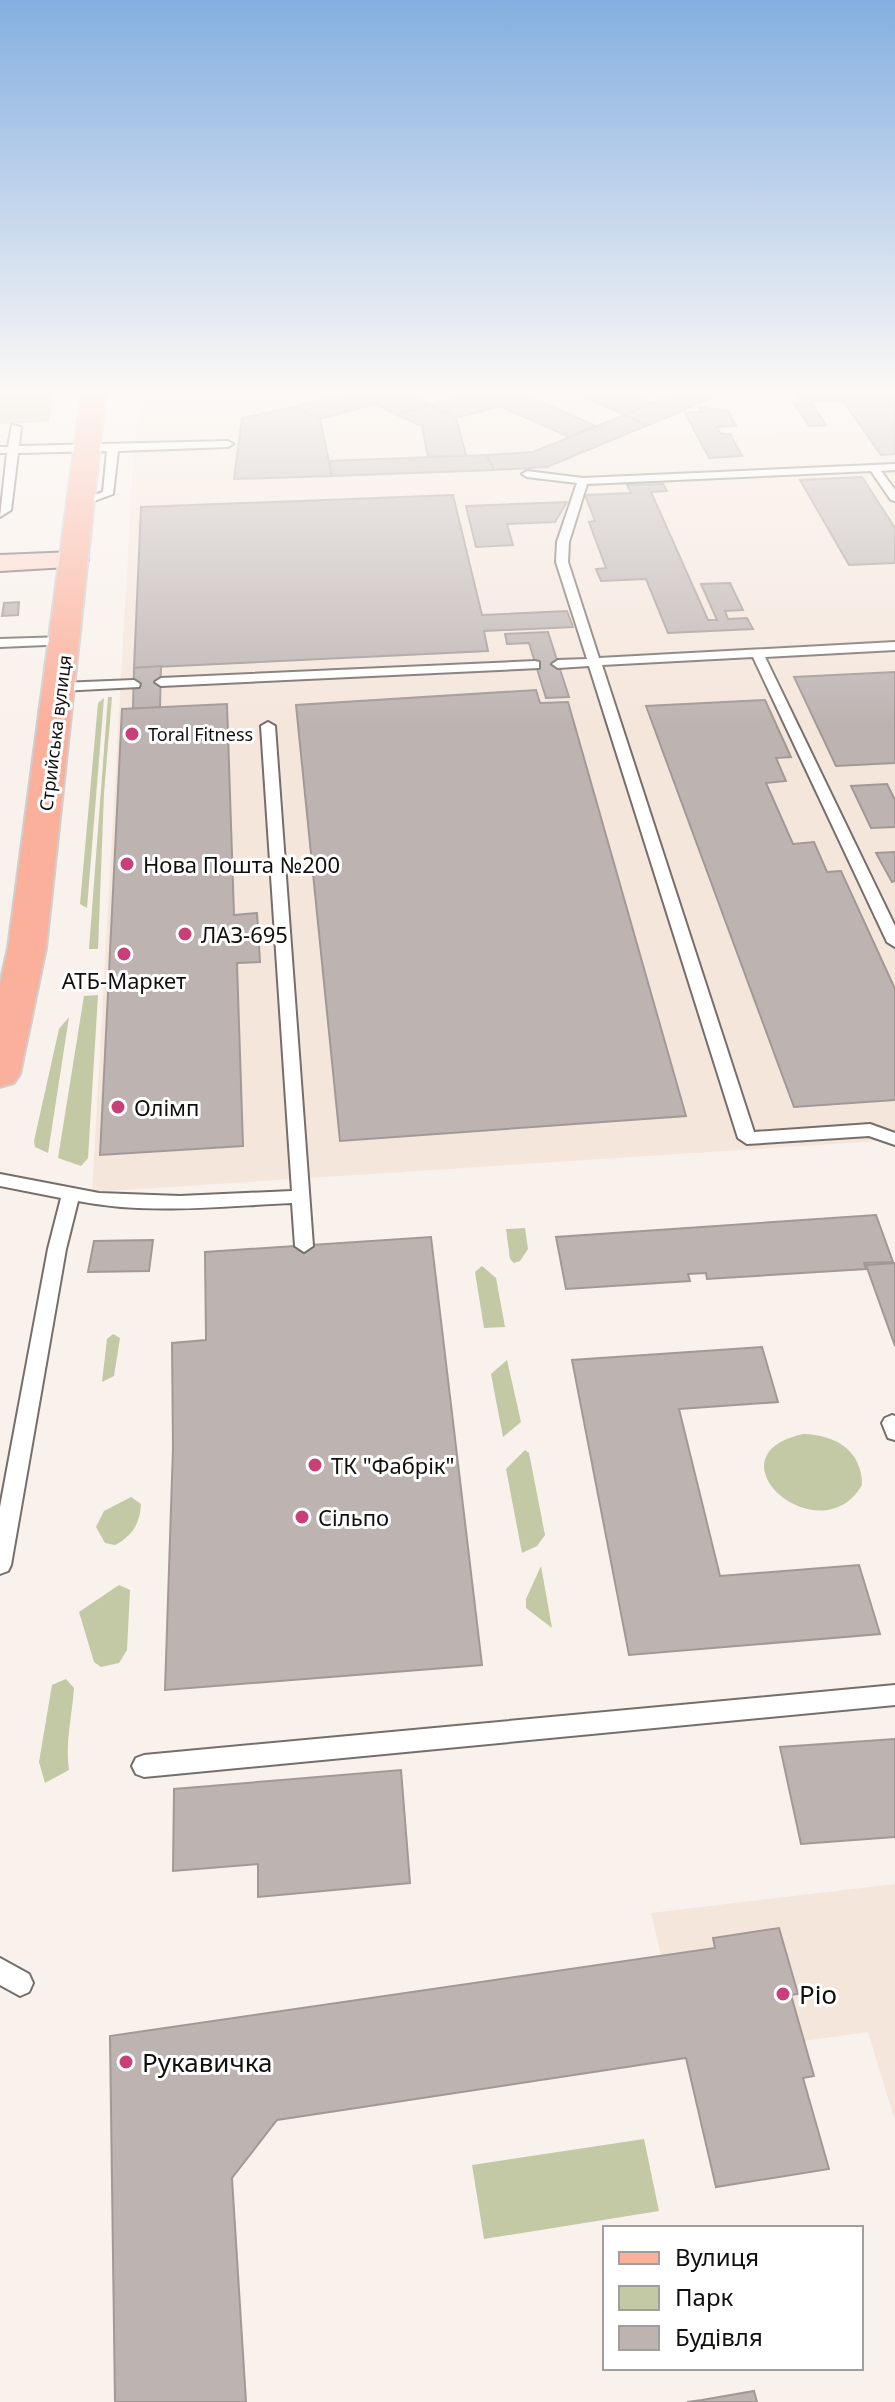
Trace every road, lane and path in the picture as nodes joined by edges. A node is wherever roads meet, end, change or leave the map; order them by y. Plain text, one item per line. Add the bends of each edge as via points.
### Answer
1 (82, 501) edge
2 (576, 501) edge
3 (74, 560) junction
4 (0, 563) edge
5 (65, 641) junction
6 (0, 643) edge
7 (895, 646) edge
8 (757, 653) junction
9 (595, 662) junction
10 (558, 664) dead end
11 (535, 665) dead end
12 (161, 682) dead end
13 (134, 684) dead end
14 (60, 687) junction
15 (268, 726) dead end
16 (895, 942) edge
17 (0, 1074) edge
18 (895, 1139) edge
19 (0, 1180) edge
20 (71, 1193) junction
21 (301, 1197) junction
22 (304, 1246) dead end
23 (0, 1565) edge
24 (895, 1695) edge
25 (144, 1766) dead end

1 - 3 main road, Стрийська вулиця
2 - 9 lane via 562,562
3 - 4 main road
3 - 5 main road, Стрийська вулиця
5 - 6 lane
5 - 14 main road, Стрийська вулиця
7 - 8 lane
8 - 9 lane
8 - 16 lane
9 - 10 lane
9 - 18 lane via 747,1138 870,1130
11 - 12 lane
13 - 14 lane
14 - 17 main road, Стрийська вулиця via 27,948
15 - 21 lane
19 - 20 lane
20 - 21 lane via 180,1202
20 - 23 lane
21 - 22 lane
24 - 25 lane

